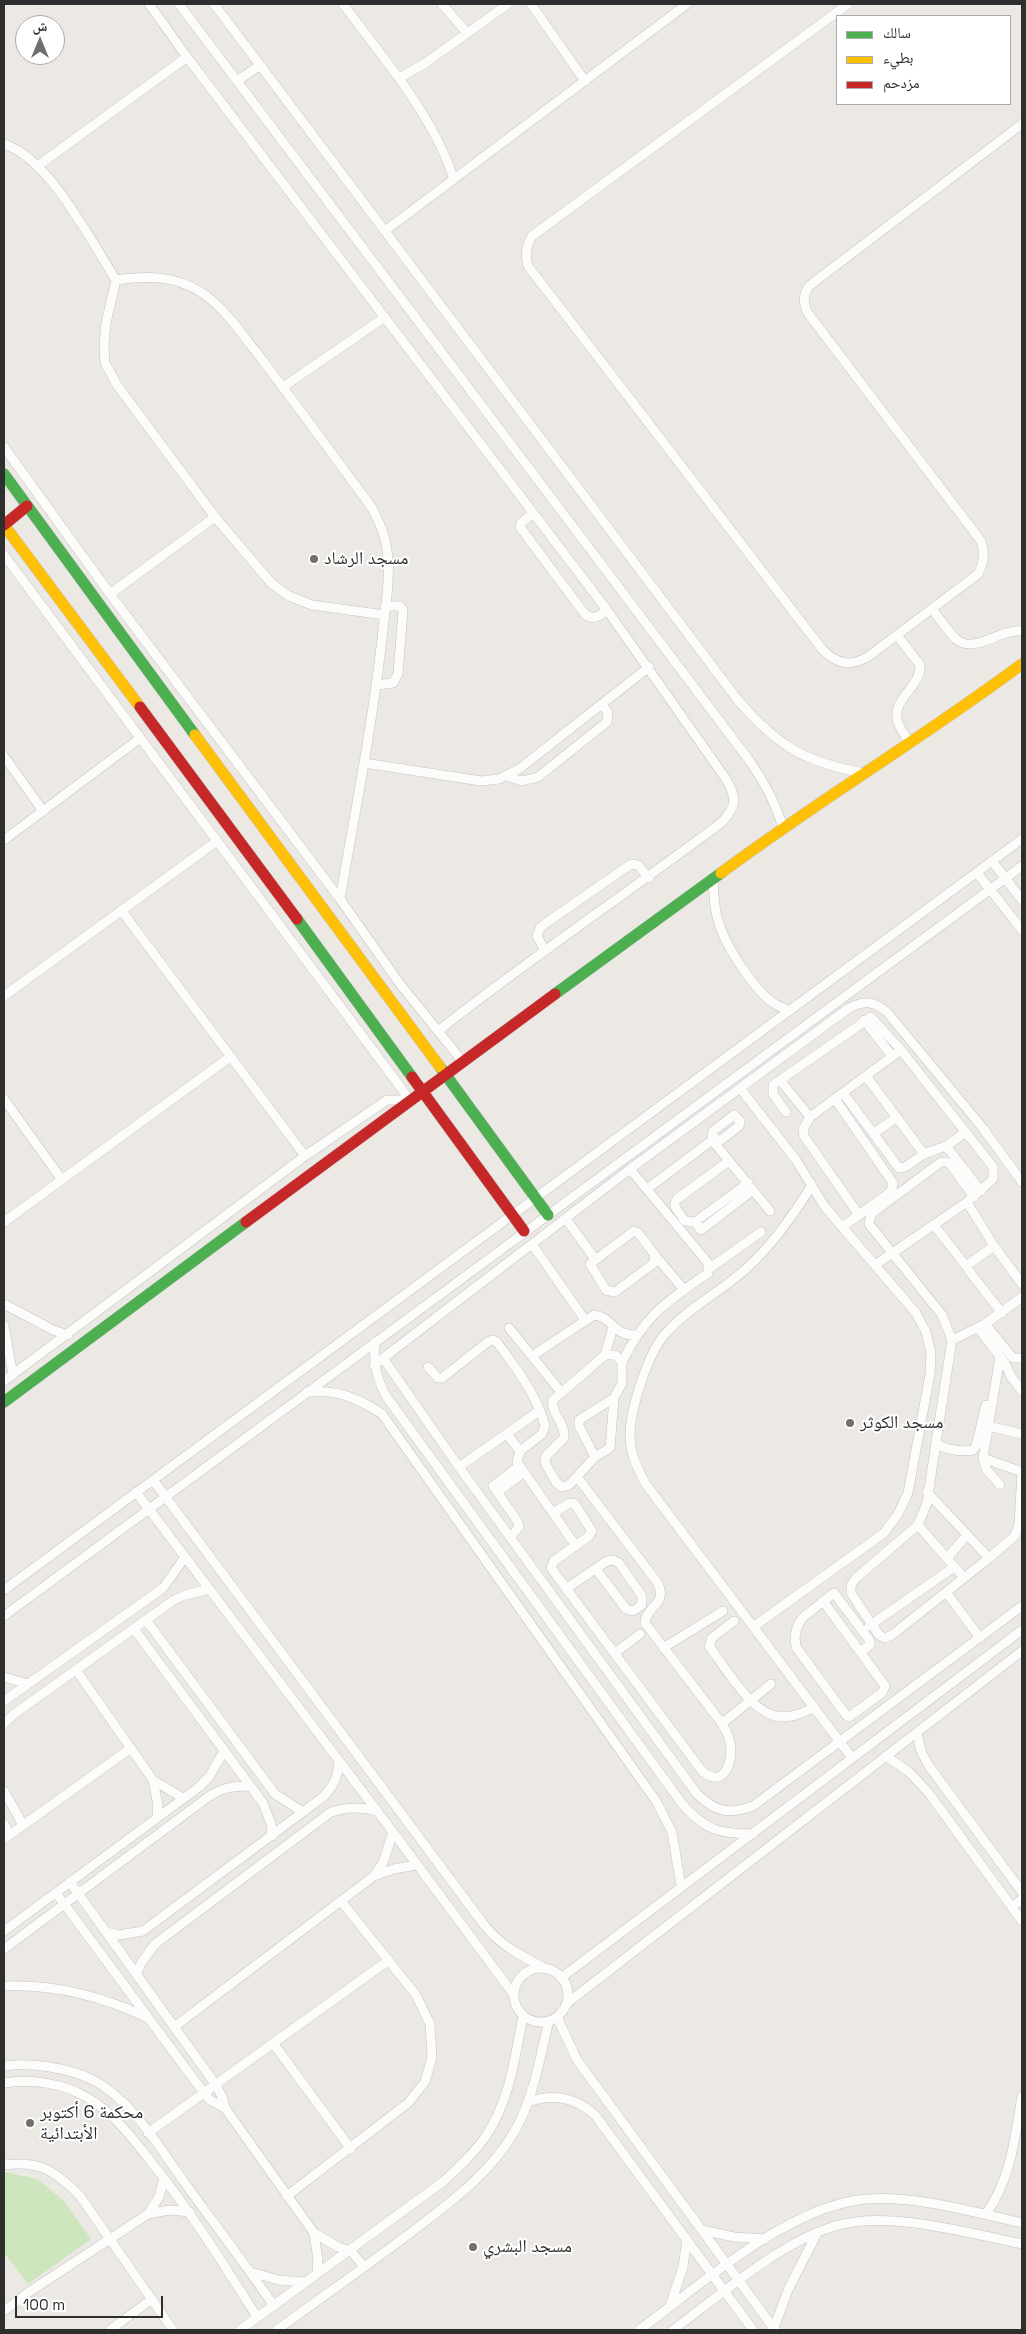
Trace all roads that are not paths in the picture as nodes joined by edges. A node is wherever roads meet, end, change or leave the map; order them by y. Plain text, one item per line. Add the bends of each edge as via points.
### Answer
1 (148, 4) edge
2 (178, 4) edge
3 (214, 4) edge
4 (343, 4) edge
5 (442, 4) edge
6 (508, 4) edge
7 (531, 4) edge
8 (687, 4) edge
9 (848, 4) edge
10 (467, 33) junction
11 (187, 58) junction
12 (260, 66) junction
13 (399, 78) junction
14 (237, 81) junction
15 (584, 81) junction
16 (1022, 124) edge
17 (4, 144) edge
18 (39, 166) junction
19 (453, 177) junction
20 (386, 230) junction
21 (116, 280) junction
22 (385, 316) junction
23 (283, 387) junction
24 (4, 447) edge
25 (4, 474) edge
26 (27, 506) junction
27 (533, 513) junction
28 (214, 517) junction
29 (4, 525) edge
30 (4, 555) edge
31 (110, 594) junction
32 (932, 609) junction
33 (607, 610) junction
34 (385, 611) junction
35 (1022, 631) edge
36 (897, 635) junction
37 (1022, 664) edge
38 (649, 667) junction
39 (377, 685) junction
40 (602, 704) junction
41 (140, 739) junction
42 (910, 743) junction
43 (4, 756) edge
44 (364, 763) junction
45 (865, 773) junction
46 (506, 776) junction
47 (43, 810) junction
48 (783, 827) junction
49 (1022, 839) edge
50 (4, 840) edge
51 (217, 841) junction
52 (992, 862) junction
53 (1022, 866) edge
54 (977, 873) junction
55 (649, 878) junction
56 (713, 878) junction
57 (1005, 878) junction
58 (990, 890) junction
59 (340, 899) junction
60 (1022, 900) edge
61 (122, 910) junction
62 (1022, 930) edge
63 (545, 951) junction
64 (4, 996) edge
65 (789, 1011) junction
66 (864, 1020) junction
67 (438, 1031) junction
68 (901, 1050) junction
69 (892, 1056) junction
70 (230, 1057) junction
71 (463, 1062) junction
72 (446, 1074) junction
73 (866, 1076) junction
74 (780, 1080) junction
75 (740, 1088) junction
76 (421, 1092) junction
77 (843, 1093) junction
78 (4, 1099) edge
79 (835, 1099) junction
80 (410, 1100) junction
81 (786, 1112) dead end
82 (897, 1117) junction
83 (810, 1118) junction
84 (966, 1132) junction
85 (873, 1134) junction
86 (946, 1146) junction
87 (924, 1154) junction
88 (305, 1156) junction
89 (729, 1161) junction
90 (630, 1169) junction
91 (62, 1180) junction
92 (1022, 1182) edge
93 (812, 1185) junction
94 (750, 1187) junction
95 (647, 1189) junction
96 (535, 1197) junction
97 (974, 1197) junction
98 (770, 1211) dead end
99 (548, 1214) junction
100 (512, 1215) junction
101 (859, 1215) junction
102 (566, 1220) junction
103 (4, 1222) edge
104 (842, 1227) junction
105 (931, 1227) junction
106 (524, 1231) junction
107 (761, 1232) dead end
108 (532, 1244) junction
109 (994, 1246) junction
110 (892, 1253) junction
111 (655, 1255) junction
112 (595, 1259) junction
113 (875, 1265) junction
114 (710, 1268) junction
115 (1022, 1284) edge
116 (684, 1290) junction
117 (1022, 1297) edge
118 (4, 1304) edge
119 (999, 1314) junction
120 (585, 1320) junction
121 (4, 1326) edge
122 (981, 1326) junction
123 (613, 1327) junction
124 (510, 1328) dead end
125 (68, 1335) junction
126 (636, 1335) junction
127 (952, 1340) junction
128 (375, 1342) junction
129 (606, 1355) junction
130 (532, 1356) junction
131 (1000, 1357) junction
132 (383, 1358) junction
133 (1022, 1358) edge
134 (622, 1362) junction
135 (374, 1365) junction
136 (428, 1367) dead end
137 (13, 1375) junction
138 (4, 1381) edge
139 (1022, 1391) edge
140 (561, 1392) junction
141 (304, 1393) junction
142 (614, 1398) junction
143 (4, 1402) edge
144 (986, 1405) dead end
145 (394, 1406) junction
146 (539, 1411) junction
147 (382, 1414) junction
148 (579, 1426) junction
149 (988, 1426) junction
150 (565, 1433) junction
151 (508, 1434) junction
152 (1022, 1434) edge
153 (936, 1442) junction
154 (520, 1451) junction
155 (595, 1457) junction
156 (983, 1458) junction
157 (459, 1467) junction
158 (521, 1469) junction
159 (1022, 1472) edge
160 (578, 1478) junction
161 (154, 1480) junction
162 (1000, 1485) dead end
163 (136, 1492) junction
164 (927, 1492) junction
165 (165, 1497) junction
166 (1021, 1507) edge
167 (149, 1509) junction
168 (552, 1513) junction
169 (1020, 1524) edge
170 (918, 1525) junction
171 (967, 1535) junction
172 (510, 1537) junction
173 (576, 1546) junction
174 (185, 1557) junction
175 (947, 1558) junction
176 (989, 1558) junction
177 (954, 1567) junction
178 (596, 1568) junction
179 (964, 1578) junction
180 (567, 1588) junction
181 (210, 1589) junction
182 (4, 1590) edge
183 (946, 1592) junction
184 (823, 1601) junction
185 (1022, 1606) edge
186 (723, 1611) dead end
187 (4, 1616) edge
188 (146, 1620) junction
189 (734, 1621) dead end
190 (872, 1624) junction
191 (753, 1626) junction
192 (134, 1629) junction
193 (862, 1630) junction
194 (1022, 1630) edge
195 (640, 1634) dead end
196 (980, 1638) junction
197 (663, 1648) junction
198 (1022, 1651) edge
199 (860, 1652) junction
200 (615, 1653) junction
201 (76, 1670) junction
202 (4, 1677) edge
203 (28, 1684) junction
204 (771, 1684) dead end
205 (751, 1700) junction
206 (4, 1701) edge
207 (814, 1708) junction
208 (720, 1721) junction
209 (4, 1724) edge
210 (917, 1733) junction
211 (840, 1743) junction
212 (131, 1748) junction
213 (224, 1751) junction
214 (886, 1756) junction
215 (852, 1758) junction
216 (339, 1761) junction
217 (153, 1780) junction
218 (250, 1786) junction
219 (4, 1792) edge
220 (275, 1794) junction
221 (183, 1798) junction
222 (263, 1803) junction
223 (377, 1811) junction
224 (303, 1812) junction
225 (157, 1818) junction
226 (4, 1824) edge
227 (23, 1825) junction
228 (393, 1832) junction
229 (753, 1834) junction
230 (272, 1836) junction
231 (7, 1837) edge
232 (416, 1865) junction
233 (374, 1876) junction
234 (214, 1878) junction
235 (70, 1882) junction
236 (681, 1886) junction
237 (56, 1892) junction
238 (225, 1892) junction
239 (1022, 1892) edge
240 (78, 1893) junction
241 (1022, 1899) edge
242 (341, 1901) junction
243 (64, 1904) junction
244 (1012, 1908) junction
245 (1022, 1921) edge
246 (5, 1928) edge
247 (106, 1932) junction
248 (4, 1948) edge
249 (389, 1960) junction
250 (549, 1970) junction
251 (137, 1974) junction
252 (560, 1978) junction
253 (4, 1986) edge
254 (514, 1995) junction
255 (566, 2004) junction
256 (523, 2016) junction
257 (148, 2018) junction
258 (553, 2019) junction
259 (174, 2027) junction
260 (273, 2044) junction
261 (4, 2066) edge
262 (4, 2083) edge
263 (216, 2085) junction
264 (204, 2093) junction
265 (1022, 2099) edge
266 (528, 2102) junction
267 (224, 2108) junction
268 (148, 2133) junction
269 (351, 2149) junction
270 (4, 2165) edge
271 (164, 2178) junction
272 (287, 2196) junction
273 (190, 2212) junction
274 (148, 2214) junction
275 (986, 2214) junction
276 (1022, 2223) edge
277 (702, 2230) junction
278 (314, 2233) junction
279 (817, 2233) junction
280 (109, 2239) junction
281 (686, 2239) junction
282 (766, 2239) junction
283 (1022, 2244) edge
284 (351, 2251) junction
285 (728, 2264) junction
286 (364, 2267) junction
287 (250, 2272) junction
288 (317, 2274) junction
289 (713, 2275) junction
290 (740, 2281) junction
291 (306, 2282) junction
292 (725, 2292) junction
293 (152, 2299) junction
294 (274, 2306) junction
295 (669, 2308) junction
296 (4, 2311) edge
297 (257, 2317) junction
298 (774, 2329) edge
299 (110, 2330) edge
300 (173, 2330) edge
301 (240, 2330) edge
302 (277, 2330) edge
303 (639, 2330) edge
304 (673, 2330) edge
305 (753, 2330) edge

1 - 11 street
2 - 14 street
3 - 12 street
4 - 13 street
5 - 10 street
6 - 10 street
7 - 15 street
8 - 15 street
9 - 36 street via 532,236 526,245 525,256 528,266 832,659 844,664 857,663
10 - 13 street
11 - 18 street
11 - 22 street
12 - 14 street
12 - 20 street
13 - 19 street via 426,117
14 - 48 street via 749,760 767,788
15 - 19 street
16 - 32 street via 809,286 804,294 807,312 981,541 984,564 978,574
17 - 18 street
18 - 21 street
19 - 20 street
20 - 45 street via 756,721 779,742 806,757 835,768
21 - 23 street via 151,276 176,281 200,292 221,308
21 - 28 street via 106,324 105,363 117,385
22 - 23 street
22 - 27 street
23 - 34 street via 372,508 381,525 388,562
24 - 31 street
25 - 26 street
26 - 29 street
26 - 72 street
27 - 33 street
27 - 33 street via 520,527 586,616 594,618
28 - 31 street
28 - 34 street via 272,584 289,596 312,605
29 - 76 street via 230,827
30 - 41 street
31 - 59 street
32 - 35 street via 964,644 978,644 1006,631
32 - 36 street
33 - 38 street
34 - 39 street
34 - 39 street via 400,606 403,610 398,674 393,682
36 - 42 street via 920,666 918,677 898,707 896,716
37 - 42 street
38 - 40 street
38 - 55 street via 726,779 735,799 732,812 722,822
39 - 44 street
40 - 46 street
40 - 46 street via 608,713 607,722 538,777 522,781
41 - 47 street
41 - 51 street
42 - 45 street
43 - 47 street
44 - 46 street via 481,780
44 - 59 street
45 - 48 street
47 - 50 street
48 - 56 street
49 - 52 street
51 - 61 street
51 - 80 street
52 - 54 street
52 - 57 street
53 - 57 street
54 - 58 street
54 - 65 street
55 - 63 street
55 - 63 street via 638,865 631,864 554,917 540,928 537,936
56 - 65 street via 721,930 752,980 772,1002
56 - 71 street
57 - 58 street
57 - 60 street
58 - 62 street
58 - 99 street
59 - 67 street
61 - 64 street
61 - 70 street
63 - 67 street via 494,986
65 - 96 street
66 - 68 street via 871,1016 874,1018
66 - 69 street
66 - 74 street
67 - 71 street
68 - 69 street
68 - 84 street
69 - 73 street
70 - 88 street
70 - 91 street
71 - 72 street
72 - 76 street
72 - 96 street
73 - 77 street
73 - 82 street
74 - 81 street via 773,1085 773,1094
74 - 83 street
75 - 90 street
75 - 92 street via 849,1008 862,1002 876,1003 982,1126
75 - 93 street
76 - 80 street
76 - 100 street
77 - 79 street
77 - 85 street
78 - 91 street
79 - 83 street
79 - 101 street via 893,1183 888,1194
80 - 88 street via 387,1100
80 - 143 street
82 - 85 street
82 - 87 street
83 - 101 street via 803,1129 804,1136
84 - 86 street
84 - 97 street via 993,1167 993,1180
85 - 87 street via 899,1168
86 - 87 street
86 - 97 street
88 - 125 street
89 - 94 street
89 - 94 street via 675,1202 685,1221 694,1222 701,1230
89 - 95 street via 713,1139
90 - 95 street
90 - 102 street
91 - 103 street
93 - 104 street
93 - 191 street via 795,1212 749,1266 664,1334 648,1362 639,1387 630,1435 634,1460 645,1483
94 - 98 street
95 - 114 street
96 - 99 street
96 - 100 street
97 - 105 street
97 - 109 street
97 - 110 street via 951,1164 941,1162 871,1214 869,1224
99 - 106 street
100 - 106 street
100 - 161 street
101 - 104 street
102 - 108 street
102 - 112 street
104 - 113 street
105 - 109 street via 966,1266
105 - 110 street
105 - 119 street
106 - 128 street
107 - 114 street
108 - 120 street
108 - 132 street
109 - 115 street
110 - 113 street
110 - 127 street via 942,1316
111 - 112 street via 634,1231
111 - 112 street via 654,1263 615,1292 606,1290 590,1268
111 - 116 street
113 - 191 street via 916,1313 926,1332 931,1353 908,1493 884,1533
114 - 116 street via 708,1273
116 - 126 street via 647,1320
117 - 119 street
118 - 125 street
119 - 122 street
120 - 123 street via 598,1316
120 - 130 street
121 - 137 street
122 - 127 street
122 - 131 street
122 - 133 street via 1013,1358
123 - 126 street via 623,1334
123 - 129 street
124 - 130 street
125 - 137 street
126 - 134 street
127 - 153 street
128 - 135 street
128 - 141 street
129 - 134 street via 615,1355
129 - 140 street
130 - 140 street
131 - 139 street
131 - 149 street
132 - 135 street
132 - 157 street
134 - 142 street via 622,1383
135 - 145 street via 381,1386
136 - 146 street via 442,1378 489,1341 495,1341 532,1391
137 - 138 street
140 - 150 street via 552,1403
141 - 147 street via 339,1393
141 - 165 street
142 - 148 street via 583,1416
142 - 155 street via 611,1443 607,1451
144 - 153 street via 973,1450 945,1448
145 - 147 street
145 - 229 street via 682,1805 711,1830
146 - 151 street
146 - 154 street via 544,1430
147 - 236 street via 656,1801 672,1832
148 - 150 street
148 - 155 street
149 - 152 street
149 - 156 street
150 - 160 street via 563,1441 546,1456 545,1463 562,1487
151 - 154 street
151 - 157 street
153 - 164 street
154 - 158 street via 517,1458
155 - 160 street
156 - 159 street
156 - 162 street via 986,1469
157 - 172 street
158 - 168 street
158 - 172 street via 493,1486 518,1522 519,1527
159 - 166 street
160 - 197 street via 661,1591 660,1599 645,1623
161 - 163 street
161 - 165 street
163 - 167 street
163 - 182 street
164 - 170 street via 925,1509
164 - 171 street
165 - 167 street
165 - 250 street via 492,1935 516,1953
166 - 169 street
167 - 174 street
167 - 187 street
168 - 173 street
168 - 173 street via 570,1503 576,1505 592,1531
169 - 176 street via 1015,1536
170 - 175 street
170 - 190 street via 851,1585 851,1593
171 - 175 street
171 - 176 street
172 - 211 street via 708,1805 723,1811 753,1806
173 - 180 street via 551,1565
174 - 181 street
174 - 203 street via 163,1588
175 - 177 street
176 - 179 street
177 - 179 street
177 - 190 street
178 - 178 street via 608,1561 619,1563 642,1596 642,1605 633,1611 626,1608
178 - 180 street
179 - 183 street
180 - 200 street
181 - 188 street via 174,1600
181 - 216 street
183 - 190 street via 892,1635 885,1638 879,1635
183 - 196 street
184 - 193 street via 834,1593
184 - 199 street
184 - 199 street via 799,1623 794,1637 796,1647 849,1716 882,1693 885,1686
185 - 196 street
186 - 197 street
188 - 192 street
188 - 220 street
189 - 205 street via 712,1638 709,1646
190 - 193 street
191 - 207 street
192 - 201 street
192 - 213 street
193 - 199 street via 870,1645
194 - 215 street
195 - 200 street
196 - 211 street
197 - 208 street
198 - 210 street
200 - 208 street via 708,1777 718,1778 726,1772 731,1757 730,1740
201 - 209 street
201 - 212 street
202 - 203 street
203 - 206 street
204 - 205 street
205 - 207 street via 761,1710 777,1716 796,1716
205 - 208 street via 725,1721
207 - 211 street
210 - 214 street
210 - 239 street via 929,1766
211 - 215 street
212 - 217 street
212 - 227 street
213 - 218 street
213 - 221 street via 209,1778
214 - 244 street via 909,1772 928,1792
214 - 255 street
215 - 229 street
216 - 223 street
216 - 224 street via 333,1787
217 - 221 street
217 - 225 street
218 - 222 street
218 - 240 street via 220,1789
219 - 227 street
220 - 222 street
220 - 224 street
221 - 225 street
222 - 230 street via 272,1824
223 - 228 street
223 - 238 street via 362,1807 331,1812
224 - 230 street
225 - 235 street
226 - 231 street
227 - 231 street
228 - 232 street
228 - 233 street via 383,1863
229 - 236 street
230 - 234 street
232 - 233 street
232 - 254 street
233 - 242 street
234 - 238 street
234 - 247 street via 144,1931 119,1935
235 - 237 street
235 - 240 street
236 - 252 street
237 - 243 street
237 - 246 street
238 - 251 street via 155,1944
240 - 243 street
240 - 247 street
241 - 244 street
242 - 249 street
242 - 259 street
243 - 248 street
243 - 257 street
244 - 245 street
247 - 251 street
249 - 260 street
249 - 269 street via 416,1995 430,2024 432,2057 425,2082 408,2104
250 - 252 street
250 - 254 street via 527,1972 516,1985
251 - 259 street
252 - 255 street via 566,1987
253 - 257 street via 69,1991
254 - 256 street
255 - 258 street
256 - 258 street via 536,2022
256 - 284 street via 509,2088 485,2137 444,2182
257 - 264 street
258 - 266 street
258 - 277 street via 577,2060
259 - 263 street
260 - 263 street
260 - 269 street
261 - 268 street via 40,2066 92,2080 113,2093
262 - 271 street via 38,2082 63,2087 87,2097 114,2118
263 - 264 street
263 - 267 street
264 - 267 street
264 - 268 street
265 - 275 street via 1006,2176
266 - 281 street via 554,2097 572,2100 588,2109
266 - 286 street via 517,2128 484,2173
267 - 272 street
268 - 287 street
269 - 272 street
270 - 280 street via 36,2165 57,2174 80,2196
271 - 273 street
271 - 274 street via 159,2197
272 - 278 street
273 - 274 street via 169,2210
273 - 297 street
274 - 280 street
275 - 276 street
275 - 282 street via 914,2202 859,2200 809,2214
277 - 282 street
277 - 285 street
278 - 284 street
278 - 288 street
279 - 283 street via 856,2223 902,2222
279 - 290 street
279 - 298 street via 795,2275
280 - 293 street
280 - 296 street
281 - 289 street
281 - 295 street via 683,2267
282 - 285 street
284 - 286 street
284 - 288 street
285 - 289 street
285 - 290 street
286 - 302 street
287 - 291 street via 278,2280
287 - 294 street
288 - 291 street
289 - 292 street
289 - 295 street
290 - 292 street
290 - 298 street
291 - 294 street
292 - 304 street
292 - 305 street
293 - 299 street
293 - 300 street
294 - 297 street
295 - 303 street
297 - 301 street

